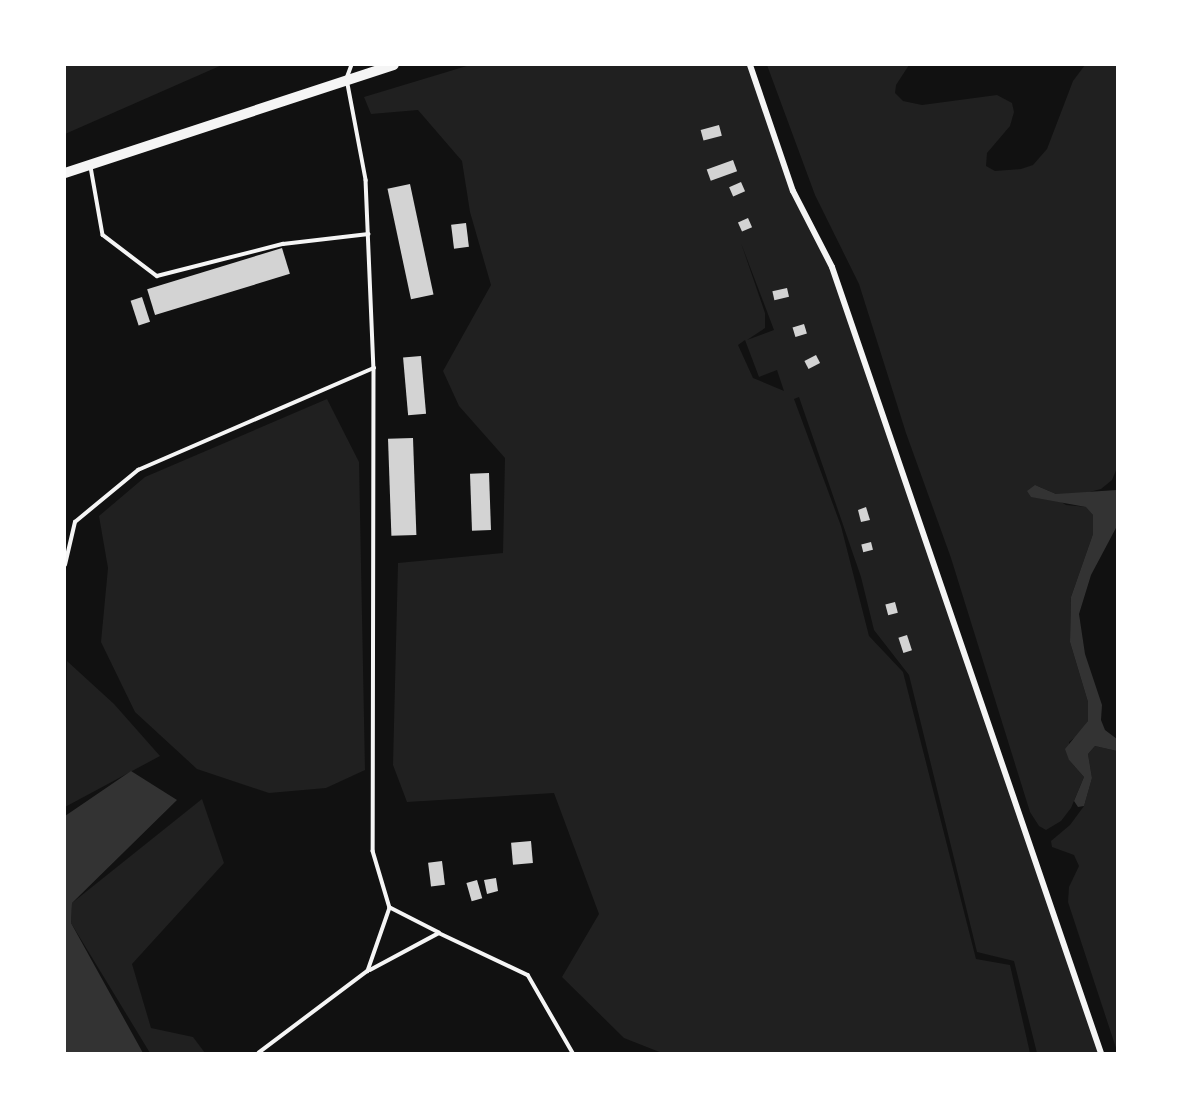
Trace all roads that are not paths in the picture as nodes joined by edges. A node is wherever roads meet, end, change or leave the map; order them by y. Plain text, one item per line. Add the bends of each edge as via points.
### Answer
1 (352, 65) edge
2 (394, 65) edge
3 (750, 65) edge
4 (347, 79) junction
5 (91, 164) junction
6 (65, 173) edge
7 (368, 234) junction
8 (374, 368) junction
9 (65, 541) edge
10 (69, 547) junction
11 (65, 565) edge
12 (390, 908) junction
13 (439, 933) junction
14 (368, 971) junction
15 (260, 1053) edge
16 (573, 1053) edge
17 (1101, 1053) edge

1 - 4 lane
2 - 4 main road
3 - 17 street via 793,191 832,267
4 - 5 main road
4 - 7 lane via 366,180
5 - 6 main road
5 - 7 lane via 103,235 157,276 283,244
7 - 8 lane
8 - 10 lane via 138,470 75,522
8 - 12 lane via 373,851
9 - 10 lane
10 - 11 lane
12 - 13 lane
12 - 14 lane
13 - 14 lane
13 - 16 lane via 528,975
14 - 15 lane

